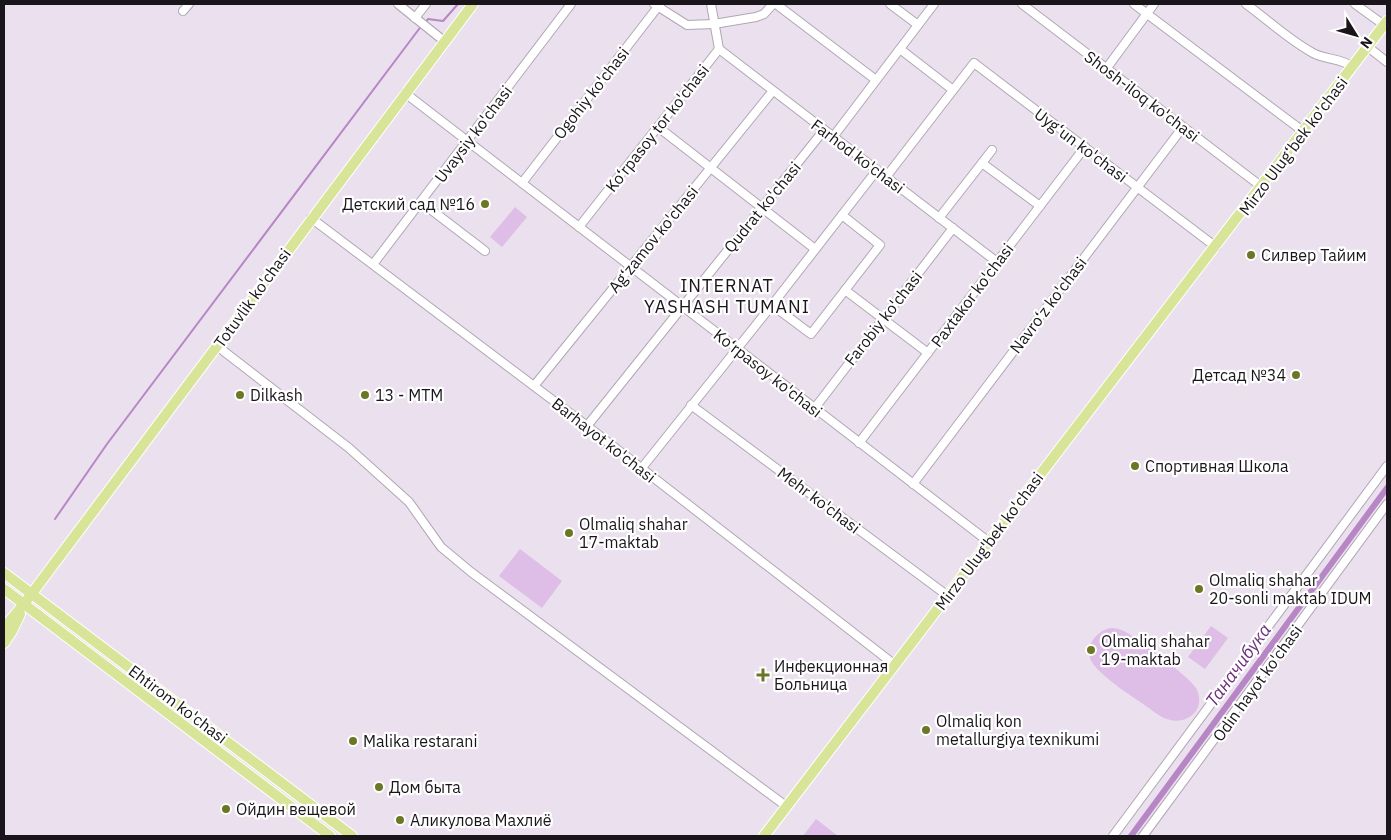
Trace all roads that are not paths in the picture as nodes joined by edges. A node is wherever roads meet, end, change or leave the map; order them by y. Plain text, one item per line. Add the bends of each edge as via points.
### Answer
1 (189, 4) edge
2 (398, 4) edge
3 (426, 4) edge
4 (473, 4) edge
5 (571, 4) edge
6 (711, 4) edge
7 (774, 4) edge
8 (890, 4) edge
9 (934, 4) edge
10 (1022, 4) edge
11 (1134, 4) edge
12 (1154, 4) edge
13 (1246, 4) edge
14 (1355, 4) edge
15 (657, 5) edge
16 (183, 11) dead end
17 (1146, 13) junction
18 (416, 19) junction
19 (1385, 23) edge
20 (714, 24) junction
21 (918, 25) junction
22 (444, 41) junction
23 (1368, 47) junction
24 (719, 49) junction
25 (900, 49) junction
26 (1387, 62) edge
27 (1353, 67) junction
28 (1106, 69) junction
29 (876, 80) junction
30 (953, 90) junction
31 (772, 92) junction
32 (405, 93) junction
33 (658, 127) junction
34 (1183, 127) junction
35 (824, 130) junction
36 (1304, 132) junction
37 (833, 136) junction
38 (468, 141) junction
39 (1084, 147) junction
40 (992, 150) dead end
41 (982, 163) junction
42 (710, 167) junction
43 (877, 170) junction
44 (886, 178) junction
45 (522, 183) junction
46 (1137, 187) junction
47 (1262, 187) junction
48 (421, 202) junction
49 (1040, 206) junction
50 (761, 208) junction
51 (842, 215) junction
52 (311, 218) junction
53 (939, 218) junction
54 (579, 227) junction
55 (953, 228) junction
56 (1216, 247) junction
57 (816, 249) junction
58 (485, 251) dead end
59 (997, 262) junction
60 (374, 263) junction
61 (630, 267) junction
62 (845, 290) junction
63 (772, 305) junction
64 (682, 307) junction
65 (883, 319) junction
66 (217, 346) junction
67 (736, 349) junction
68 (928, 353) junction
69 (534, 386) junction
70 (691, 405) junction
71 (814, 409) junction
72 (587, 426) junction
73 (859, 443) junction
74 (1387, 466) edge
75 (641, 468) junction
76 (913, 484) junction
77 (1387, 504) edge
78 (989, 542) junction
79 (4, 573) edge
80 (4, 589) edge
81 (32, 593) junction
82 (948, 596) junction
83 (24, 604) junction
84 (4, 628) edge
85 (4, 643) edge
86 (895, 665) junction
87 (786, 806) junction
88 (330, 836) edge
89 (352, 836) edge
90 (764, 836) edge
91 (1113, 836) edge
92 (1143, 836) edge

1 - 16 street
2 - 18 street
3 - 18 street
4 - 22 main road, Totuvlik ko'chasi
5 - 38 street, Uvaysiy ko'chasi
6 - 20 street, Ko‘rpasoy tor ko'chasi
7 - 20 street via 756,17
7 - 29 street
8 - 21 street
9 - 21 street
10 - 28 street, Shosh-iloq ko'chasi
11 - 17 street
12 - 17 street
13 - 27 street via 1309,51 1345,61
14 - 19 street
15 - 20 street via 687,25
15 - 45 street, Ogohiy ko'chasi
17 - 28 street
17 - 36 street
18 - 22 street
19 - 23 main road, Mirzo Ulug‘bek ko'chasi
20 - 24 street, Ko‘rpasoy tor ko'chasi
21 - 25 street
22 - 32 main road, Totuvlik ko'chasi
23 - 26 street
23 - 27 main road, Mirzo Ulug‘bek ko'chasi
24 - 31 street, Farhod ko'chasi
24 - 33 street, Ko‘rpasoy tor ko'chasi
25 - 29 street
25 - 30 street
27 - 36 main road, Mirzo Ulug‘bek ko'chasi
28 - 34 street, Shosh-iloq ko'chasi
29 - 37 street
30 - 39 street, Uyg‘un ko'chasi via 974,63
30 - 44 street, Uyg‘un ko'chasi
31 - 35 street, Farhod ko'chasi
31 - 42 street, Ag‘zamov ko'chasi
32 - 38 street, Ko‘rpasoy ko'chasi
32 - 52 main road, Totuvlik ko'chasi
33 - 42 street
33 - 54 street, Ko‘rpasoy tor ko'chasi
34 - 46 street, Navro‘z ko'chasi
34 - 47 street, Shosh-iloq ko'chasi
35 - 37 street, Farhod ko'chasi
35 - 50 street, Qudrat ko'chasi
36 - 47 main road, Mirzo Ulug‘bek ko'chasi
37 - 43 street, Farhod ko'chasi
38 - 45 street, Ko‘rpasoy ko'chasi
38 - 48 street, Uvaysiy ko'chasi
39 - 46 street, Uyg‘un ko'chasi
39 - 49 street, Paxtakor ko'chasi
40 - 41 street
41 - 49 street
41 - 53 street
42 - 50 street
42 - 61 street, Ag‘zamov ko'chasi
43 - 44 street, Farhod ko'chasi
43 - 51 street
44 - 53 street, Farhod ko'chasi
45 - 54 street, Ko‘rpasoy ko'chasi
46 - 56 street, Uyg‘un ko'chasi
46 - 76 street, Navro‘z ko'chasi
47 - 56 main road, Mirzo Ulug‘bek ko'chasi
48 - 58 street
48 - 60 street, Uvaysiy ko'chasi
49 - 59 street, Paxtakor ko'chasi
50 - 57 street
50 - 64 street, Qudrat ko'chasi
51 - 57 street
51 - 62 street via 880,245
52 - 60 street, Barhayot ko'chasi
52 - 66 main road, Totuvlik ko'chasi
53 - 55 street, Farhod ko'chasi
54 - 61 street, Ko‘rpasoy ko'chasi
55 - 59 street, Farhod ko'chasi
55 - 65 street, Farobiy ko'chasi
56 - 78 main road, Mirzo Ulug'bek ko'chasi
57 - 63 street
59 - 68 street, Paxtakor ko'chasi
60 - 69 street, Barhayot ko'chasi
61 - 64 street, Ko‘rpasoy ko'chasi
61 - 69 street, Ag‘zamov ko'chasi
62 - 63 street via 811,334
62 - 65 street
63 - 67 street
64 - 67 street, Ko‘rpasoy ko'chasi
64 - 72 street, Qudrat ko'chasi
65 - 68 street
65 - 71 street, Farobiy ko'chasi
66 - 81 main road, Totuvlik ko'chasi
66 - 87 street via 356,454 410,502 441,547 471,572
67 - 70 street
67 - 71 street, Ko‘rpasoy ko'chasi
68 - 73 street, Paxtakor ko'chasi
69 - 72 street, Barhayot ko'chasi
70 - 75 street
70 - 82 street, Mehr ko'chasi
71 - 73 street, Ko‘rpasoy ko'chasi
72 - 75 street, Barhayot ko'chasi
73 - 76 street, Ko‘rpasoy ko'chasi
74 - 91 street, Odin hayot ko'chasi
75 - 86 street, Barhayot ko'chasi
76 - 78 street, Ko‘rpasoy ko'chasi
77 - 92 street, Odin hayot ko'chasi
78 - 82 main road, Mirzo Ulug'bek ko'chasi
79 - 81 main road, Ehtirom ko'chasi
80 - 83 main road, Ehtirom ko'chasi
81 - 83 main road, Totuvlik ko'chasi
81 - 89 main road, Ehtirom ko'chasi
82 - 86 main road, Mirzo Ulug'bek ko'chasi
83 - 84 main road
83 - 85 main road
83 - 88 main road, Ehtirom ko'chasi
86 - 87 main road, Mirzo Ulug'bek ko'chasi
87 - 90 main road, Mirzo Ulug'bek ko'chasi

